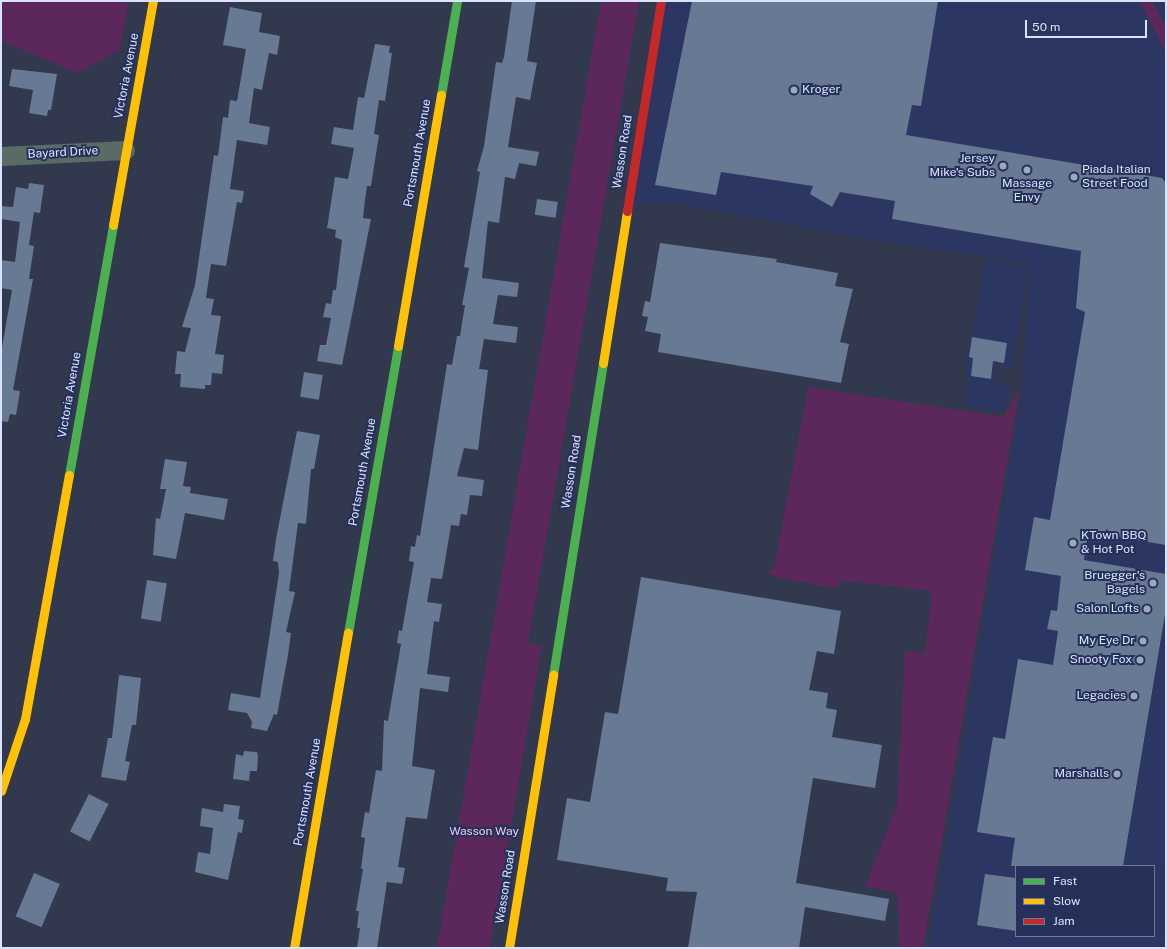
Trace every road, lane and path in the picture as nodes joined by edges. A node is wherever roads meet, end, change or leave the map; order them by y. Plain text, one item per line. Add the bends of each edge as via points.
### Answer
1 (153, 1) edge
2 (457, 1) edge
3 (661, 1) edge
4 (125, 150) junction
5 (1, 156) edge
6 (1, 791) edge
7 (294, 948) edge
8 (509, 948) edge

1 - 4 street, Victoria Avenue
2 - 7 street, Portsmouth Avenue
3 - 8 street, Wasson Road
4 - 5 street, Bayard Drive
4 - 6 street, Victoria Avenue via 25,719

